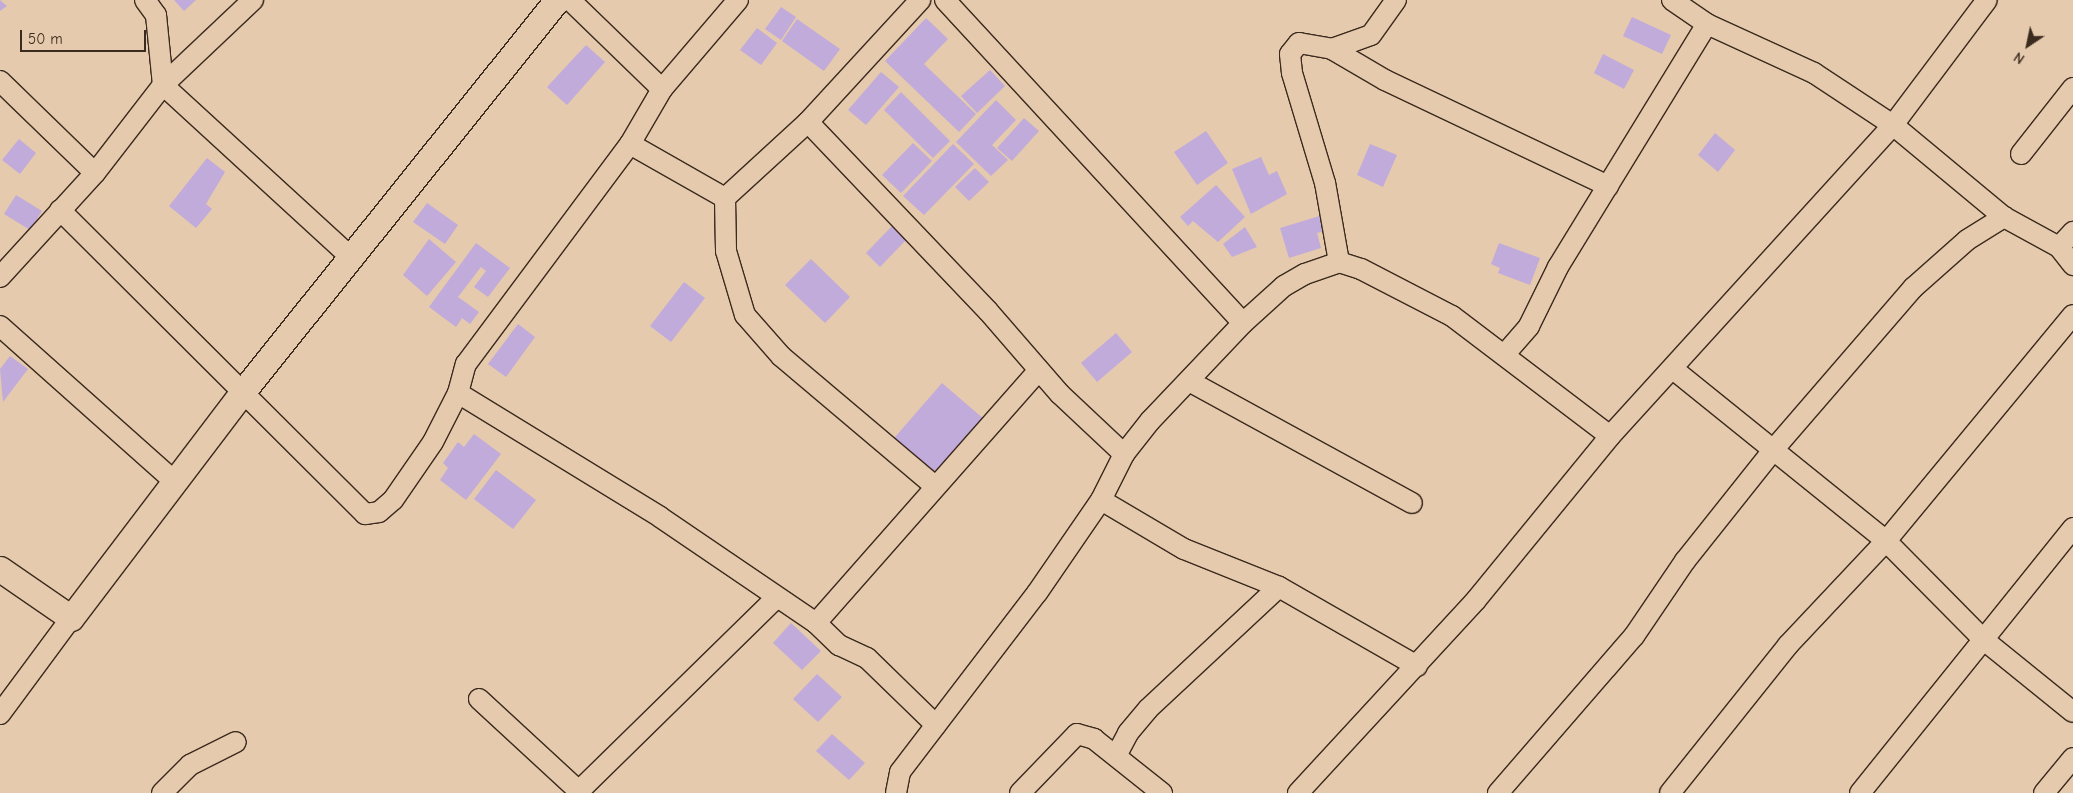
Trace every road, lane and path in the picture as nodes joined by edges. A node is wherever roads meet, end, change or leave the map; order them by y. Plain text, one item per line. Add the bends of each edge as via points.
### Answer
1 (145, 0) edge
2 (253, 0) edge
3 (557, 0) edge
4 (570, 0) edge
5 (738, 0) edge
6 (920, 0) edge
7 (945, 0) edge
8 (1396, 0) edge
9 (1672, 0) edge
10 (1987, 0) edge
11 (1707, 24) junction
12 (1332, 49) junction
13 (0, 81) edge
14 (163, 85) junction
15 (2073, 88) edge
16 (662, 89) junction
17 (808, 122) junction
18 (1893, 126) junction
19 (630, 144) junction
20 (2020, 154) dead end
21 (95, 173) junction
22 (1608, 186) junction
23 (725, 198) junction
24 (60, 210) junction
25 (2004, 218) junction
26 (2073, 232) edge
27 (2059, 247) junction
28 (353, 258) junction
29 (1339, 262) junction
30 (2073, 265) edge
31 (0, 277) edge
32 (2073, 314) edge
33 (1243, 323) junction
34 (0, 326) edge
35 (1505, 354) junction
36 (1673, 368) junction
37 (1039, 370) junction
38 (1189, 381) junction
39 (244, 390) junction
40 (458, 393) junction
41 (1610, 436) junction
42 (1774, 449) junction
43 (1124, 454) junction
44 (174, 481) junction
45 (935, 486) junction
46 (1101, 500) junction
47 (1412, 503) dead end
48 (2073, 528) edge
49 (1886, 541) junction
50 (0, 569) edge
51 (1279, 587) junction
52 (777, 597) junction
53 (71, 618) junction
54 (816, 622) junction
55 (1984, 640) junction
56 (1417, 666) junction
57 (479, 700) dead end
58 (2073, 712) edge
59 (0, 714) edge
60 (936, 725) junction
61 (236, 742) dead end
62 (1116, 756) junction
63 (2073, 758) edge
64 (580, 792) edge
65 (162, 793) edge
66 (896, 793) edge
67 (1020, 793) edge
68 (1162, 793) edge
69 (1298, 793) edge
70 (1498, 793) edge
71 (1670, 793) edge
72 (1860, 793) edge
73 (2044, 793) edge

1 - 14 street via 156,15
2 - 14 street
3 - 28 street
4 - 16 street
5 - 16 street
6 - 17 street
7 - 33 street
8 - 12 street via 1370,35
9 - 11 street
10 - 18 street
11 - 18 street via 1814,73
11 - 22 street
12 - 22 street via 1385,80
12 - 29 street via 1299,43 1290,54 1325,183
13 - 21 street
14 - 21 street
14 - 28 street
15 - 20 street
16 - 19 street
17 - 23 street
17 - 37 street
18 - 25 street
18 - 36 street
19 - 23 street
19 - 40 street via 466,364
21 - 24 street
22 - 35 street via 1558,267 1529,326
23 - 45 street via 726,251 745,314 796,370
24 - 31 street
24 - 39 street
25 - 27 street
25 - 42 street via 1967,240 1913,288
26 - 27 street
27 - 30 street
28 - 39 street
29 - 33 street via 1284,286
29 - 35 street via 1361,269 1452,316
32 - 49 street
33 - 38 street
34 - 44 street
35 - 41 street
36 - 41 street
36 - 42 street
37 - 43 street
37 - 45 street
38 - 43 street
38 - 47 street
39 - 40 street via 365,514 379,512 393,500
39 - 44 street
40 - 52 street via 660,517
41 - 56 street via 1560,501
42 - 49 street via 1803,479
42 - 70 street via 1685,561 1634,636
43 - 46 street
44 - 53 street
45 - 54 street
46 - 51 street via 1184,549
46 - 60 street via 1037,593
48 - 55 street
49 - 55 street
49 - 71 street via 1788,644
50 - 53 street
51 - 56 street
51 - 62 street via 1148,709 1128,733
52 - 54 street
52 - 64 street
53 - 59 street
54 - 60 street via 839,644 867,658
55 - 58 street
55 - 72 street
56 - 69 street
57 - 64 street
60 - 66 street via 900,772
61 - 65 street via 190,765
62 - 67 street via 1094,739 1077,734
62 - 68 street
63 - 73 street

